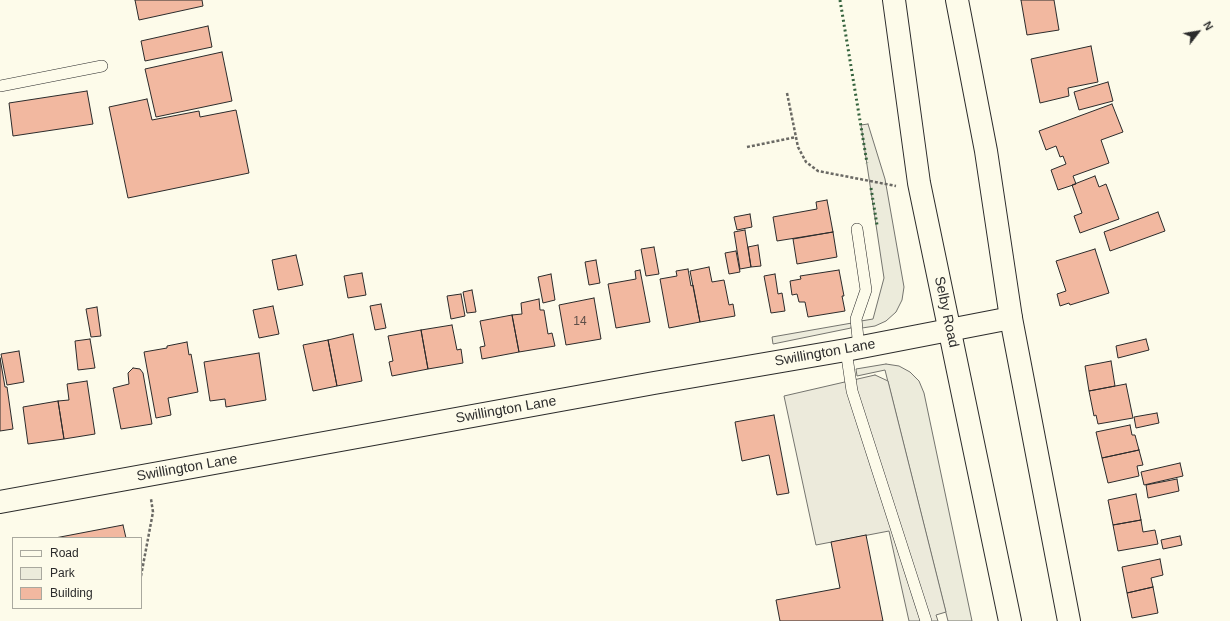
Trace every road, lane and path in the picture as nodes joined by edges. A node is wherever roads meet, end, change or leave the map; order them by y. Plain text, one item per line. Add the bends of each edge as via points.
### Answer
1 (894, 0) edge
2 (959, 1) edge
3 (102, 66) dead end
4 (0, 86) edge
5 (787, 93) dead end
6 (796, 137) junction
7 (747, 147) dead end
8 (919, 182) junction
9 (857, 229) dead end
10 (1011, 318) junction
11 (950, 331) junction
12 (853, 349) junction
13 (148, 474) junction
14 (0, 502) edge
15 (142, 571) edge
16 (926, 621) edge
17 (1010, 621) edge
18 (1069, 621) edge

1 - 8 main road, Selby Road
2 - 10 main road via 986,151
3 - 4 lane
5 - 6 path
6 - 7 path
6 - 8 path via 806,162 818,171 894,187
8 - 11 main road, Selby Road
9 - 12 lane via 866,290 856,320
10 - 11 main road, Swillington Lane
10 - 18 main road
11 - 12 main road, Swillington Lane
11 - 17 main road, Selby Road
12 - 13 main road, Swillington Lane
12 - 16 lane via 852,391
13 - 14 main road, Swillington Lane
13 - 15 path via 153,512

